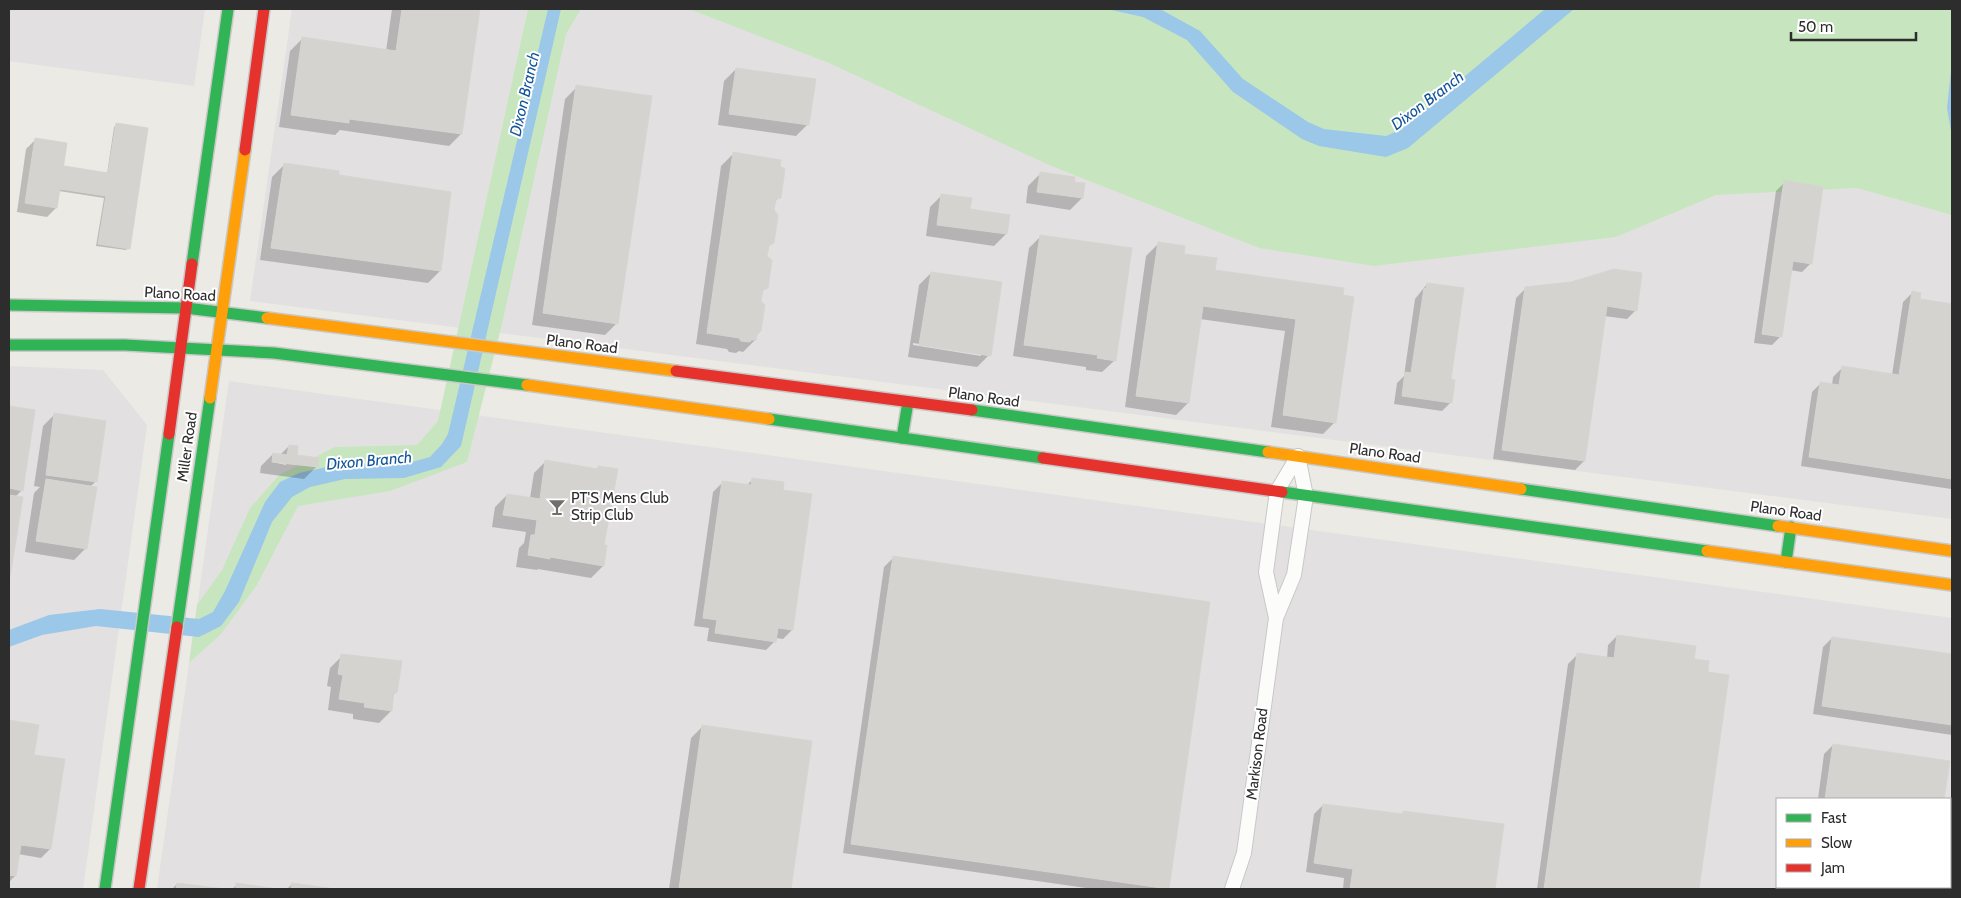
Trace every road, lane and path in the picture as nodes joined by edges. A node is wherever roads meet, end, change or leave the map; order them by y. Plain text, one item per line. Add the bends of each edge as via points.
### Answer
1 (228, 9) edge
2 (264, 9) edge
3 (9, 306) edge
4 (186, 308) junction
5 (222, 312) junction
6 (9, 345) edge
7 (181, 348) junction
8 (217, 350) junction
9 (908, 402) junction
10 (902, 438) junction
11 (1298, 456) junction
12 (1277, 491) junction
13 (1306, 496) junction
14 (1791, 527) junction
15 (1952, 551) edge
16 (1786, 562) junction
17 (1952, 585) edge
18 (1276, 618) junction
19 (105, 889) edge
20 (139, 889) edge
21 (1232, 889) edge

1 - 4 main road, Miller Road
2 - 5 main road, Miller Road
3 - 4 main road, Plano Road
4 - 5 main road, Plano Road
4 - 7 main road, Miller Road
5 - 8 main road, Miller Road
5 - 9 main road, Plano Road via 485,346 621,368
6 - 7 main road
7 - 8 main road
7 - 19 main road, Miller Road
8 - 10 main road via 274,353 605,391
8 - 20 main road, Miller Road
9 - 10 main road
9 - 11 main road, Plano Road
10 - 12 main road
11 - 12 street, Markison Road
11 - 13 street, Markison Road
11 - 14 main road, Plano Road
12 - 13 main road
12 - 18 street, Markison Road via 1266,572
13 - 16 main road
13 - 18 street, Markison Road via 1294,575
14 - 15 main road, Plano Road
14 - 16 main road
16 - 17 main road
18 - 21 street, Markison Road via 1244,853

